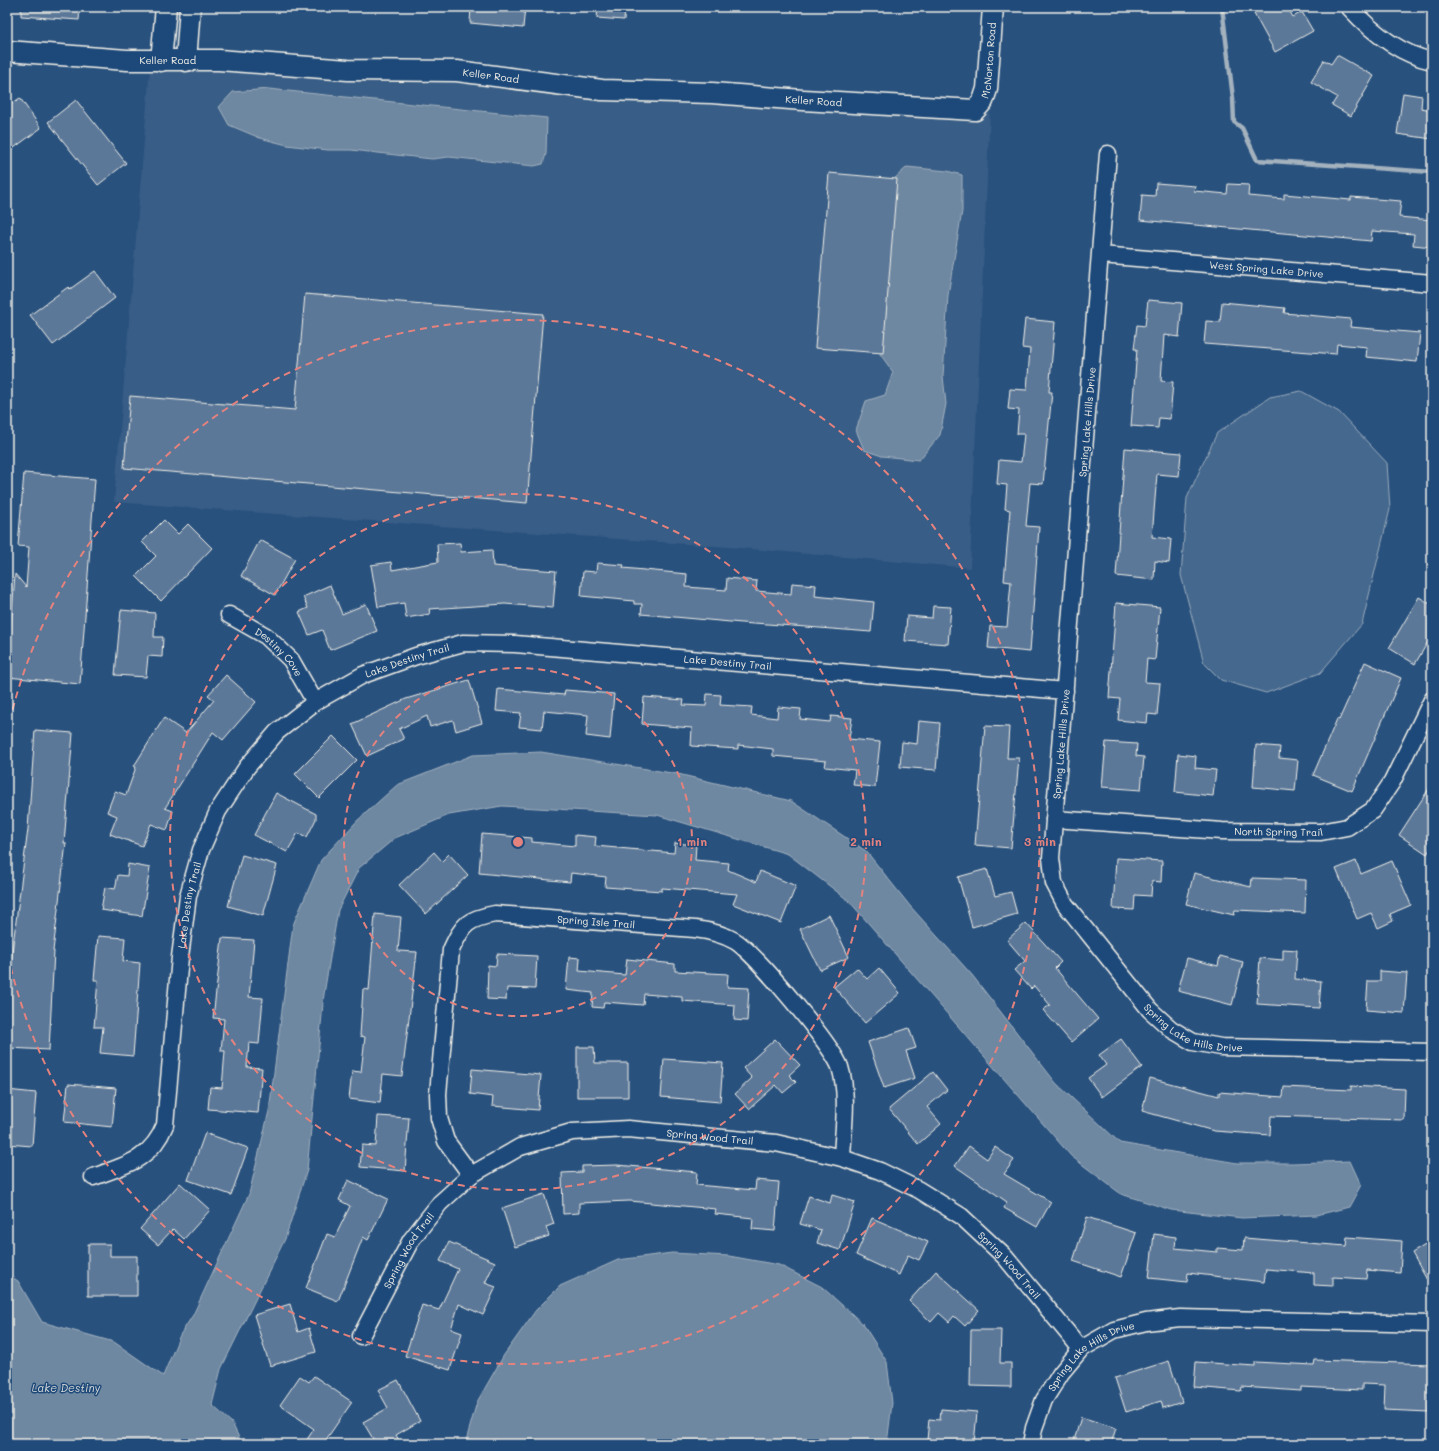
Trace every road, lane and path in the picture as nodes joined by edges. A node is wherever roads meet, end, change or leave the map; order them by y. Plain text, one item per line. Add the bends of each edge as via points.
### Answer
1 (166, 7) edge
2 (190, 7) edge
3 (993, 7) edge
4 (1349, 7) edge
5 (7, 51) edge
6 (161, 61) junction
7 (1432, 61) edge
8 (186, 62) junction
9 (975, 110) joint
10 (1108, 154) dead end
11 (1101, 255) junction
12 (1432, 283) edge
13 (229, 615) dead end
14 (1065, 691) junction
15 (1432, 700) edge
16 (315, 702) junction
17 (1054, 819) junction
18 (1432, 1052) edge
19 (842, 1158) junction
20 (472, 1174) junction
21 (93, 1177) dead end
22 (1432, 1324) edge
23 (361, 1336) dead end
24 (1081, 1349) junction
25 (1031, 1444) edge

1 - 6 street
2 - 8 street
3 - 9 street, McNorton Road via 986,89 982,102
4 - 7 street via 1392,45
5 - 6 street, Keller Road
6 - 8 street, Keller Road
8 - 9 street, Keller Road via 219,60 348,70 457,71 602,90 712,93
10 - 11 street, Spring Lake Hills Drive
11 - 12 street, West Spring Lake Drive
11 - 14 street, Spring Lake Hills Drive
13 - 16 street, Destiny Cove via 266,636 291,660
14 - 16 street, Lake Destiny Trail via 515,644 463,643 363,675
14 - 17 street, Spring Lake Hills Drive
15 - 17 street, North Spring Trail via 1392,782 1373,810 1347,827 1320,832 1222,831
16 - 21 street, Lake Destiny Trail via 277,732 247,767 218,811 201,850 188,896 165,1125 160,1139 147,1154
17 - 18 street, Spring Lake Hills Drive via 1051,858 1053,876 1065,904 1150,1010 1171,1029 1192,1042 1221,1047
19 - 20 street, Spring Wood Trail via 776,1143 620,1129 572,1132 520,1147
19 - 20 street, Spring Isle Trail via 844,1098 840,1067 827,1045 758,961 736,942 714,932 695,929 496,914 476,917 460,930 451,950 438,1094 439,1118 446,1141
19 - 24 street, Spring Wood Trail via 880,1171 919,1190 961,1216 1005,1257
20 - 23 street, Spring Wood Trail via 440,1203 411,1240
22 - 24 street, Spring Lake Hills Drive via 1180,1318 1146,1322 1114,1330
24 - 25 street, Spring Lake Hills Drive via 1061,1373 1044,1400

